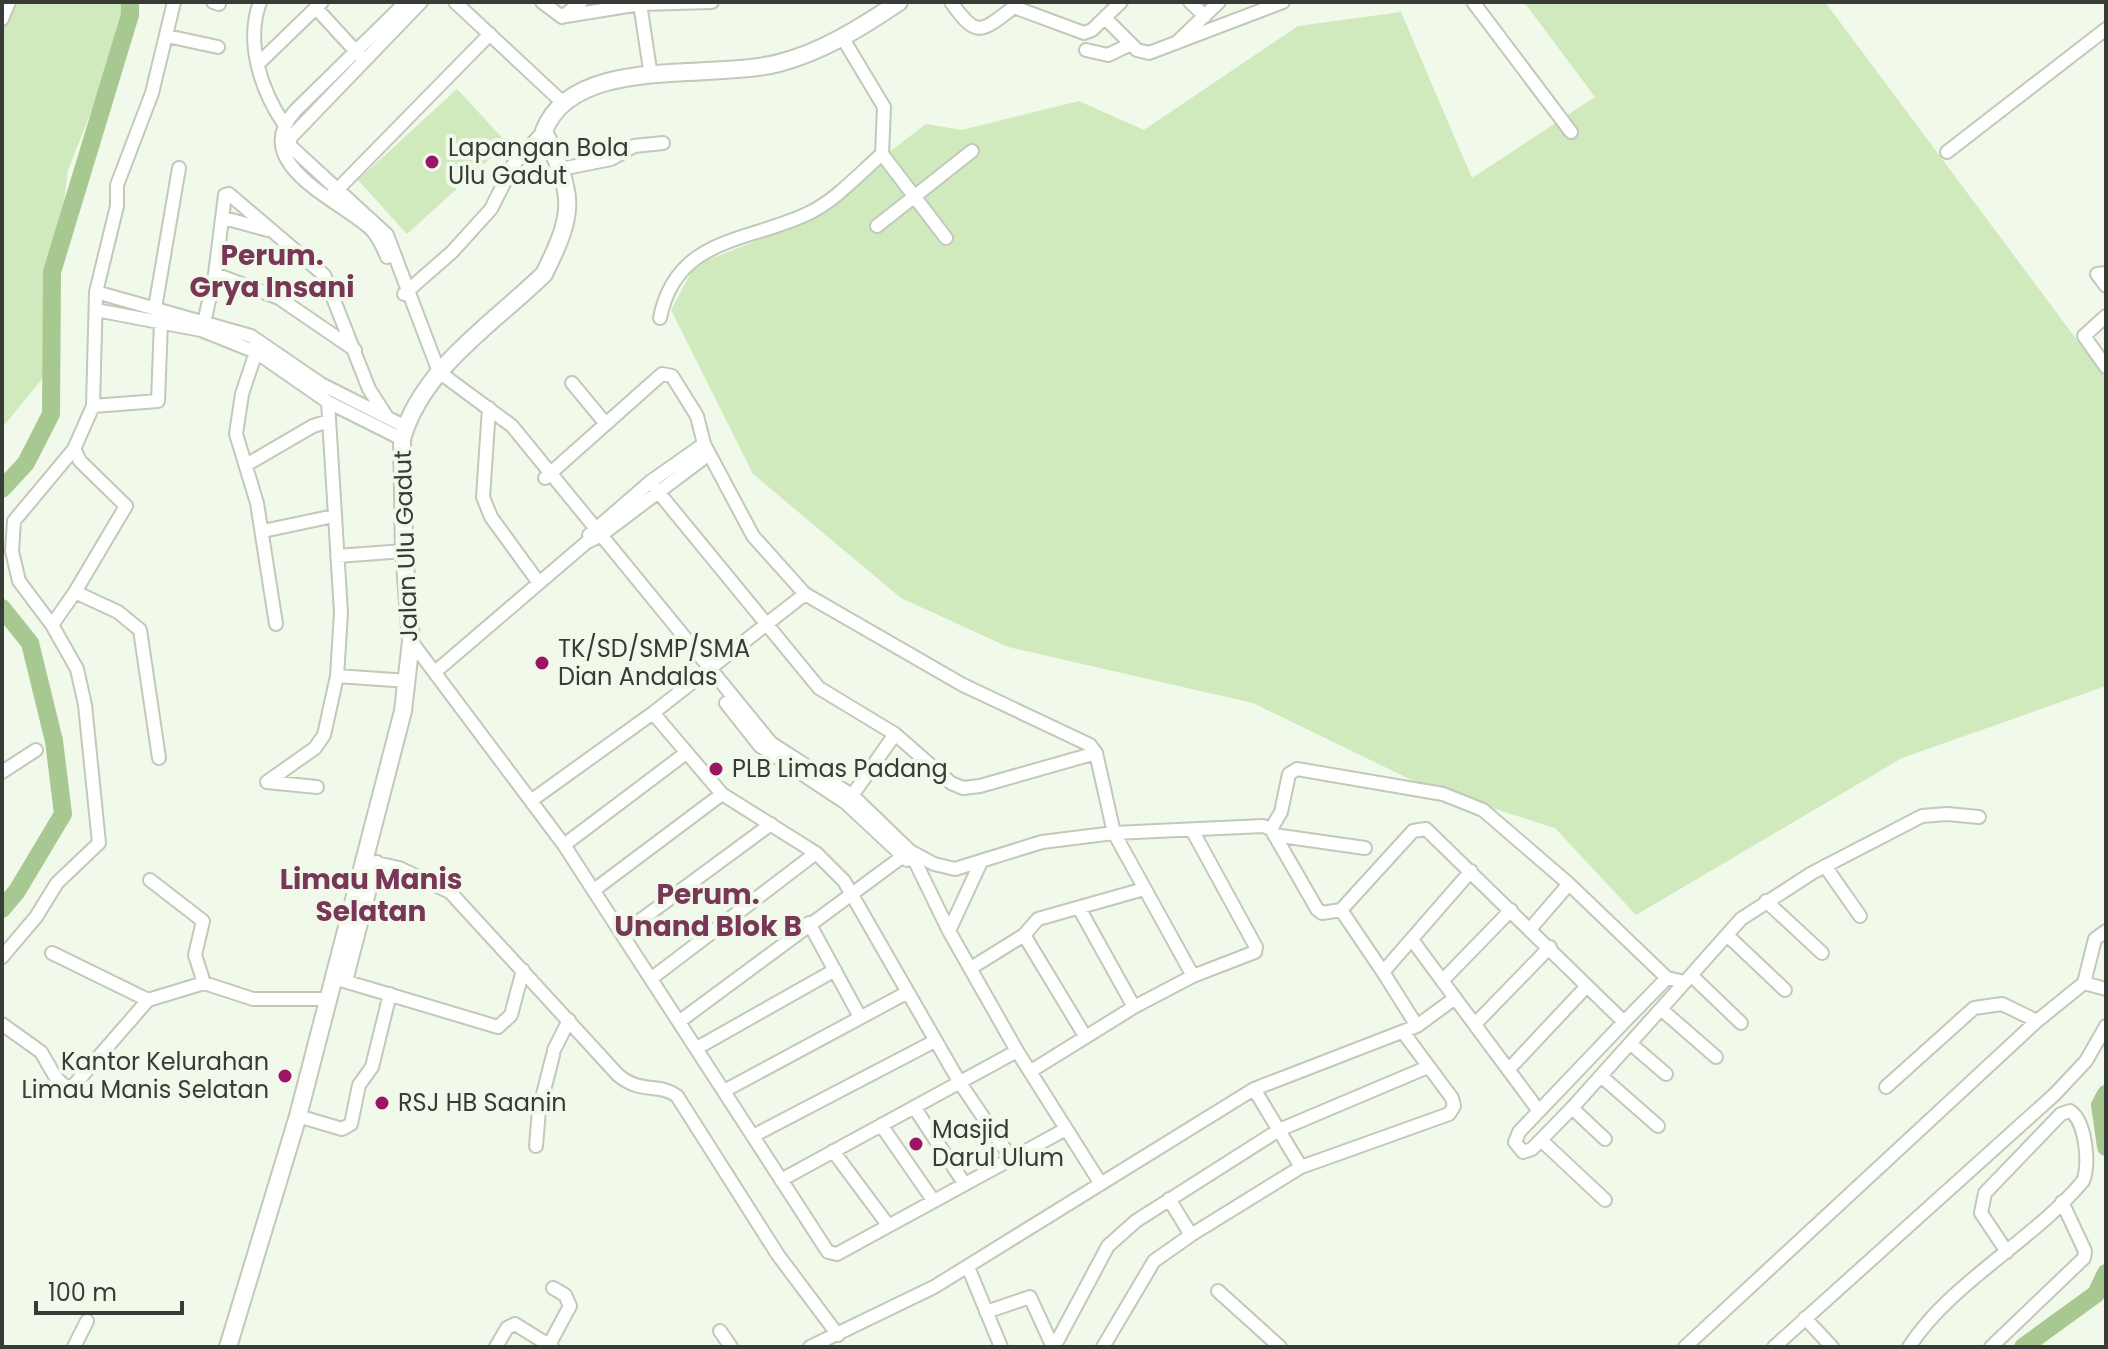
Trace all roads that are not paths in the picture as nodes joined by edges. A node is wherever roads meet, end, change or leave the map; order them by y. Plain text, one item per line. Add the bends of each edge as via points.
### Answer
1 (9, 2) edge
2 (174, 2) edge
3 (260, 2) edge
4 (406, 2) edge
5 (421, 2) edge
6 (455, 2) edge
7 (542, 2) edge
8 (581, 2) edge
9 (899, 2) edge
10 (951, 2) edge
11 (1121, 2) edge
12 (1190, 2) edge
13 (1219, 2) edge
14 (1283, 2) edge
15 (1473, 2) edge
16 (704, 3) edge
17 (640, 4) edge
18 (1017, 4) edge
19 (319, 5) edge
20 (566, 16) junction
21 (1205, 16) junction
22 (1105, 18) junction
23 (2, 19) edge
24 (2106, 29) edge
25 (490, 34) junction
26 (167, 36) junction
27 (842, 37) junction
28 (1131, 44) junction
29 (218, 47) dead end
30 (1171, 48) junction
31 (1086, 50) dead end
32 (360, 55) junction
33 (258, 64) junction
34 (651, 76) junction
35 (561, 101) junction
36 (284, 124) junction
37 (544, 131) junction
38 (1571, 132) dead end
39 (663, 143) dead end
40 (972, 151) dead end
41 (1947, 152) dead end
42 (882, 154) junction
43 (179, 168) dead end
44 (561, 169) junction
45 (334, 193) junction
46 (912, 196) junction
47 (224, 218) junction
48 (877, 226) dead end
49 (271, 231) junction
50 (946, 238) dead end
51 (2106, 273) edge
52 (215, 274) junction
53 (2106, 286) edge
54 (96, 292) junction
55 (405, 294) junction
56 (155, 308) junction
57 (96, 310) junction
58 (2106, 316) edge
59 (660, 318) dead end
60 (161, 322) junction
61 (204, 323) junction
62 (355, 350) junction
63 (256, 352) junction
64 (2106, 367) edge
65 (437, 376) junction
66 (572, 383) dead end
67 (328, 402) junction
68 (93, 406) junction
69 (487, 411) junction
70 (387, 417) junction
71 (329, 421) junction
72 (606, 424) junction
73 (404, 433) junction
74 (74, 449) junction
75 (706, 449) junction
76 (246, 465) junction
77 (547, 476) junction
78 (653, 486) junction
79 (334, 516) junction
80 (263, 531) junction
81 (593, 536) junction
82 (404, 551) junction
83 (337, 556) junction
84 (539, 583) junction
85 (75, 592) junction
86 (805, 594) junction
87 (276, 624) dead end
88 (52, 625) junction
89 (768, 626) junction
90 (411, 641) junction
91 (435, 672) junction
92 (706, 672) junction
93 (337, 676) junction
94 (408, 681) junction
95 (653, 713) junction
96 (895, 734) junction
97 (36, 750) dead end
98 (686, 753) junction
99 (1096, 753) junction
100 (159, 758) dead end
101 (2, 772) edge
102 (317, 787) dead end
103 (722, 794) junction
104 (850, 799) junction
105 (532, 800) junction
106 (1979, 817) dead end
107 (771, 824) junction
108 (1192, 830) junction
109 (1272, 832) junction
110 (1114, 833) junction
111 (564, 845) junction
112 (1365, 848) dead end
113 (816, 853) junction
114 (906, 854) junction
115 (370, 861) junction
116 (980, 864) junction
117 (1825, 866) junction
118 (1471, 871) junction
119 (150, 880) dead end
120 (1569, 884) junction
121 (1144, 889) junction
122 (594, 890) junction
123 (853, 893) junction
124 (1766, 901) junction
125 (1079, 908) junction
126 (1341, 910) junction
127 (1511, 910) junction
128 (1860, 916) dead end
129 (809, 923) junction
130 (1530, 929) junction
131 (949, 931) junction
132 (2106, 931) edge
133 (623, 933) junction
134 (1024, 935) junction
135 (1727, 935) junction
136 (1413, 941) junction
137 (1550, 947) junction
138 (52, 953) dead end
139 (1822, 953) dead end
140 (2, 957) edge
141 (971, 968) junction
142 (523, 970) junction
143 (835, 970) junction
144 (1383, 972) junction
145 (1193, 976) junction
146 (652, 978) junction
147 (1667, 978) junction
148 (1689, 979) junction
149 (340, 980) junction
150 (1442, 981) junction
151 (204, 983) junction
152 (2084, 983) junction
153 (1587, 986) junction
154 (2106, 989) edge
155 (1785, 990) dead end
156 (908, 992) junction
157 (390, 994) junction
158 (1455, 998) junction
159 (329, 999) junction
160 (148, 1000) junction
161 (1134, 1007) junction
162 (1662, 1010) junction
163 (860, 1017) junction
164 (569, 1020) junction
165 (680, 1021) junction
166 (2037, 1021) junction
167 (1624, 1022) junction
168 (1476, 1023) junction
169 (1741, 1023) dead end
170 (2, 1024) edge
171 (1417, 1026) junction
172 (2106, 1026) edge
173 (1403, 1032) junction
174 (1085, 1036) junction
175 (935, 1041) junction
176 (1631, 1044) junction
177 (2102, 1047) edge
178 (697, 1048) junction
179 (1017, 1051) junction
180 (1716, 1057) dead end
181 (1428, 1067) junction
182 (1509, 1069) junction
183 (1031, 1071) junction
184 (1666, 1074) dead end
185 (1601, 1076) junction
186 (2069, 1079) junction
187 (960, 1083) junction
188 (1886, 1087) dead end
189 (1254, 1089) junction
190 (724, 1091) junction
191 (914, 1107) junction
192 (1572, 1108) junction
193 (1539, 1111) junction
194 (2061, 1114) junction
195 (298, 1116) junction
196 (881, 1125) junction
197 (1658, 1126) dead end
198 (1066, 1129) junction
199 (1279, 1130) junction
200 (753, 1136) junction
201 (1605, 1139) dead end
202 (1541, 1140) junction
203 (536, 1146) dead end
204 (833, 1151) junction
205 (1011, 1158) junction
206 (1301, 1167) junction
207 (781, 1180) junction
208 (964, 1183) junction
209 (1101, 1184) junction
210 (1169, 1199) junction
211 (933, 1200) junction
212 (1605, 1200) dead end
213 (2062, 1202) junction
214 (888, 1225) junction
215 (1191, 1235) junction
216 (2007, 1252) junction
217 (968, 1267) junction
218 (553, 1288) dead end
219 (1218, 1291) dead end
220 (986, 1312) junction
221 (1805, 1318) junction
222 (87, 1321) dead end
223 (720, 1331) dead end
224 (838, 1335) junction
225 (550, 1346) edge
226 (74, 1347) edge
227 (228, 1347) edge
228 (496, 1347) edge
229 (731, 1347) edge
230 (810, 1347) edge
231 (1001, 1347) edge
232 (1054, 1347) edge
233 (1103, 1347) edge
234 (1280, 1347) edge
235 (1685, 1347) edge
236 (1774, 1347) edge
237 (1832, 1347) edge
238 (1909, 1347) edge
239 (1991, 1347) edge

1 - 23 street
2 - 26 street
3 - 33 street via 253,26
4 - 32 street
5 - 32 street
6 - 25 street
7 - 20 street
8 - 20 street
9 - 27 street
10 - 18 street via 968,26 978,30
11 - 22 street
12 - 21 street
13 - 21 street
14 - 30 street
15 - 38 street
16 - 17 street
17 - 20 street
17 - 34 street
18 - 22 street via 1078,33
19 - 32 street
19 - 33 street
21 - 30 street
22 - 28 street
24 - 41 street
25 - 35 street
25 - 45 street
26 - 29 street
26 - 54 street via 117,185 117,206
27 - 34 street via 813,52 750,70
27 - 42 street via 884,107
28 - 30 street via 1143,53
28 - 31 street via 1108,55
32 - 36 street
32 - 45 street via 289,141
33 - 36 street
34 - 35 street via 582,88
35 - 37 street
36 - 45 street via 284,159
37 - 44 street, Jalan Ulu Gadut
37 - 55 street via 513,165 491,209
39 - 44 street via 634,146 611,159
40 - 46 street
42 - 46 street
42 - 59 street via 811,213 709,249 675,280
43 - 56 street
44 - 65 street, Jalan Ulu Gadut via 568,190 565,222 544,274
45 - 55 street via 387,235
46 - 48 street
46 - 50 street
47 - 49 street
47 - 49 street via 229,194
47 - 52 street
49 - 62 street via 324,275
51 - 53 street via 2097,274
52 - 61 street
52 - 62 street via 279,298
54 - 56 street
54 - 57 street
55 - 65 street
56 - 61 street
57 - 60 street
57 - 68 street
58 - 64 street via 2084,336
60 - 63 street via 229,338
60 - 68 street via 158,401
61 - 70 street via 251,336 321,384
62 - 70 street via 369,389
63 - 67 street
63 - 76 street via 236,422
65 - 69 street
65 - 73 street, Jalan Ulu Gadut
66 - 72 street
67 - 71 street
67 - 73 street
68 - 74 street
69 - 77 street via 512,426
69 - 84 street via 486,508
70 - 73 street
71 - 76 street
71 - 79 street
72 - 75 street via 666,373 697,416
72 - 77 street
73 - 82 street, Jalan Ulu Gadut
74 - 85 street via 126,506
74 - 88 street via 14,521 12,551 19,581
75 - 78 street
75 - 86 street via 753,536
76 - 80 street
77 - 81 street
78 - 81 street
78 - 89 street
79 - 80 street
79 - 83 street
80 - 87 street
81 - 84 street
81 - 92 street
82 - 83 street
82 - 90 street, Jalan Ulu Gadut
83 - 93 street
84 - 91 street
85 - 88 street
85 - 100 street via 118,612 140,630
86 - 89 street
86 - 99 street via 963,685 1087,742
88 - 140 street via 77,669 85,705 99,843 57,883
89 - 92 street
89 - 96 street via 819,688
90 - 91 street
90 - 94 street, Jalan Ulu Gadut
91 - 105 street
92 - 95 street
92 - 104 street via 760,746
93 - 94 street
93 - 102 street via 324,735 315,748 267,782
94 - 115 street, Jalan Ulu Gadut
95 - 98 street
95 - 105 street
96 - 99 street via 963,788
96 - 104 street
97 - 101 street
98 - 103 street
98 - 111 street
99 - 110 street
103 - 107 street
103 - 122 street
104 - 114 street
105 - 111 street
106 - 117 street via 1922,816
107 - 113 street
107 - 133 street
108 - 109 street via 1263,826
108 - 110 street
108 - 145 street via 1256,950
109 - 112 street
109 - 120 street via 1289,774 1297,769 1443,794 1483,810
109 - 126 street via 1317,909
110 - 116 street via 1042,842
110 - 121 street
111 - 122 street
113 - 123 street
113 - 146 street
114 - 116 street via 955,869
114 - 123 street
114 - 131 street
115 - 142 street via 450,892
115 - 149 street, Jalan Ulu Gadut
116 - 131 street
117 - 124 street
117 - 128 street
118 - 126 street via 1426,829 1416,828
118 - 127 street
118 - 136 street
119 - 151 street via 203,921 195,955
120 - 130 street
120 - 147 street
121 - 125 street
121 - 145 street
122 - 133 street
123 - 129 street
123 - 156 street
124 - 135 street
124 - 139 street
125 - 134 street via 1038,919
125 - 161 street
126 - 144 street
127 - 130 street
127 - 150 street
129 - 143 street
129 - 165 street
130 - 137 street
131 - 141 street
132 - 152 street via 2095,939
133 - 146 street
134 - 141 street
134 - 174 street
135 - 148 street
135 - 155 street
136 - 144 street
136 - 150 street
137 - 153 street
137 - 168 street
138 - 160 street
141 - 179 street
142 - 157 street via 511,1015 498,1027
142 - 164 street
143 - 163 street
143 - 178 street
144 - 171 street
145 - 161 street
146 - 165 street
147 - 148 street
147 - 167 street
148 - 162 street
148 - 169 street
149 - 157 street
149 - 159 street, Jalan Ulu Gadut
150 - 158 street
151 - 159 street via 253,999
151 - 160 street
152 - 154 street
152 - 166 street
153 - 167 street
153 - 182 street
156 - 163 street
156 - 175 street
157 - 195 street via 351,1124 342,1129
158 - 168 street
158 - 171 street
159 - 195 street, Jalan Ulu Gadut
160 - 170 street via 67,1088 41,1052
161 - 174 street
162 - 176 street
162 - 180 street
163 - 190 street
164 - 203 street via 539,1110
164 - 224 street via 632,1086 666,1090 681,1101 778,1255
165 - 178 street
166 - 188 street via 2002,1004 1974,1008
166 - 235 street
167 - 193 street
168 - 182 street
171 - 173 street
172 - 177 street
173 - 181 street
173 - 189 street
174 - 183 street
175 - 187 street
175 - 200 street
176 - 184 street
176 - 185 street
177 - 186 street
178 - 190 street
179 - 183 street
179 - 187 street
181 - 199 street
181 - 206 street via 1452,1098 1449,1114
182 - 193 street
183 - 198 street
185 - 192 street
185 - 197 street
186 - 194 street
186 - 221 street
187 - 191 street
187 - 205 street
189 - 199 street
189 - 209 street
190 - 200 street
191 - 196 street
191 - 208 street
192 - 201 street
192 - 202 street
193 - 202 street via 1515,1142 1523,1152
194 - 213 street via 2070,1111 2079,1120 2086,1167 2083,1181
194 - 216 street via 1985,1193 1981,1213
195 - 227 street, Jalan Ulu Gadut
196 - 204 street
196 - 211 street
198 - 205 street
198 - 209 street
199 - 206 street
199 - 210 street
200 - 207 street
202 - 212 street
204 - 207 street
204 - 214 street
205 - 208 street
206 - 215 street
207 - 214 street via 828,1252 837,1254
208 - 211 street
209 - 217 street
210 - 215 street
210 - 232 street via 1115,1237
211 - 214 street
213 - 216 street
213 - 239 street via 2084,1258
215 - 233 street via 1154,1261
216 - 238 street via 1931,1318
217 - 220 street
217 - 224 street
218 - 225 street via 570,1306
219 - 234 street
220 - 231 street
220 - 232 street via 1030,1297
221 - 236 street
221 - 237 street
222 - 226 street
223 - 229 street
224 - 230 street
225 - 228 street via 515,1324

